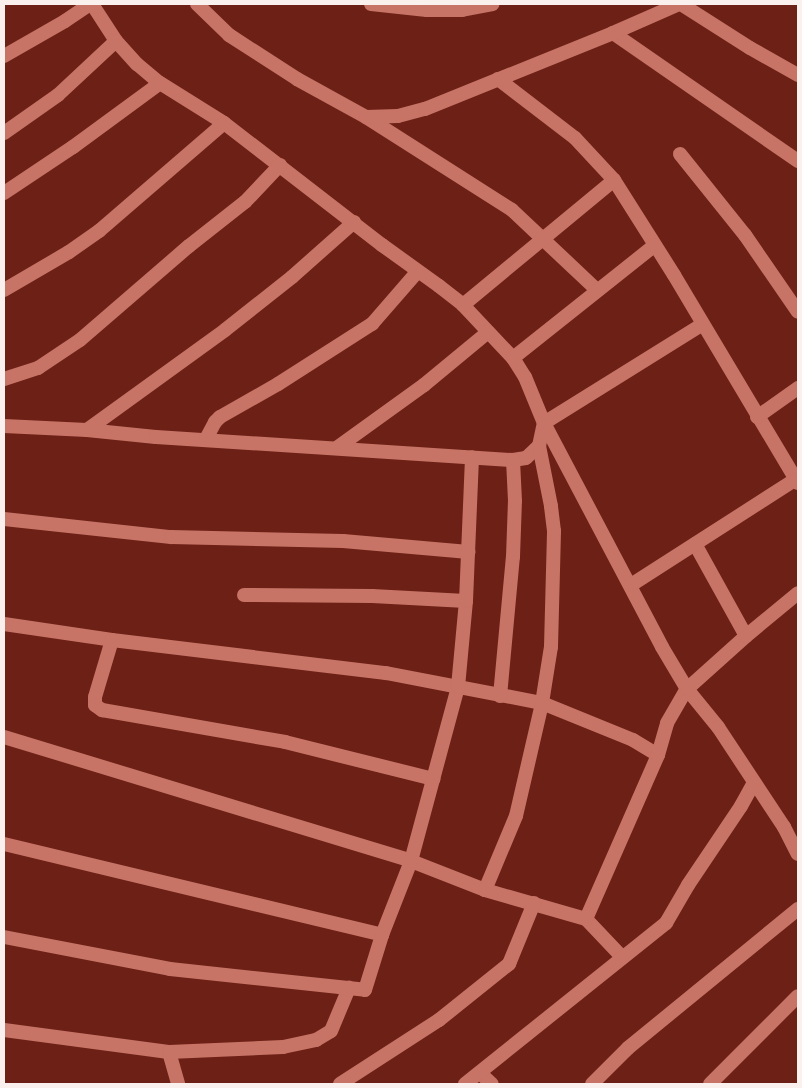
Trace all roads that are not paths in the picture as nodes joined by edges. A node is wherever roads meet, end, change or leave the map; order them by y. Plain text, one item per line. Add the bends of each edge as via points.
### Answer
1 (91, 4) edge
2 (197, 4) edge
3 (371, 4) edge
4 (492, 4) edge
5 (680, 4) edge
6 (613, 33) junction
7 (116, 41) junction
8 (4, 56) edge
9 (798, 75) edge
10 (498, 79) junction
11 (160, 83) junction
12 (366, 117) junction
13 (224, 123) junction
14 (4, 133) edge
15 (680, 154) dead end
16 (798, 161) edge
17 (280, 165) junction
18 (614, 180) junction
19 (4, 194) edge
20 (354, 222) junction
21 (544, 239) junction
22 (655, 245) junction
23 (418, 271) junction
24 (4, 290) edge
25 (597, 290) junction
26 (463, 304) junction
27 (798, 312) edge
28 (703, 324) junction
29 (488, 332) junction
30 (513, 358) junction
31 (4, 379) edge
32 (798, 388) edge
33 (757, 417) junction
34 (544, 423) junction
35 (4, 426) edge
36 (88, 430) junction
37 (206, 439) junction
38 (539, 446) junction
39 (338, 447) junction
40 (472, 457) junction
41 (513, 460) junction
42 (797, 481) edge
43 (4, 519) edge
44 (695, 544) junction
45 (468, 552) junction
46 (631, 585) junction
47 (798, 593) edge
48 (244, 595) dead end
49 (466, 601) junction
50 (4, 624) edge
51 (746, 636) junction
52 (112, 640) junction
53 (458, 688) junction
54 (687, 689) junction
55 (500, 696) junction
56 (542, 703) junction
57 (4, 737) edge
58 (658, 755) junction
59 (433, 779) junction
60 (754, 783) junction
61 (4, 844) edge
62 (798, 854) edge
63 (410, 861) junction
64 (485, 890) junction
65 (534, 903) junction
66 (798, 909) edge
67 (586, 919) junction
68 (382, 935) junction
69 (4, 937) edge
70 (622, 957) junction
71 (349, 988) junction
72 (798, 996) edge
73 (4, 1030) edge
74 (169, 1052) junction
75 (480, 1073) junction
76 (178, 1084) edge
77 (340, 1084) edge
78 (465, 1084) edge
79 (492, 1084) edge
80 (592, 1084) edge
81 (710, 1084) edge

1 - 7 street
1 - 8 street
2 - 12 street via 229,35 297,79
3 - 4 street via 427,10 462,10
5 - 6 street
5 - 9 street
6 - 10 street
6 - 16 street
7 - 11 street via 136,64
7 - 14 street via 58,95
10 - 12 street via 425,109 398,116
10 - 18 street via 575,138
11 - 13 street
11 - 19 street
12 - 21 street via 512,210
13 - 17 street
13 - 24 street via 99,231 70,252
15 - 27 street via 745,235
17 - 20 street
17 - 31 street via 245,202 80,340 38,368
18 - 21 street
18 - 22 street
20 - 23 street
20 - 36 street via 277,289
21 - 25 street
21 - 26 street
22 - 25 street
22 - 28 street
23 - 26 street
23 - 37 street via 372,324 220,417
25 - 30 street
26 - 29 street
28 - 33 street
28 - 34 street
29 - 30 street
29 - 39 street via 424,385
30 - 34 street via 525,377
32 - 33 street
33 - 42 street
34 - 38 street
34 - 46 street
35 - 36 street
36 - 37 street
37 - 39 street
38 - 41 street via 526,458
38 - 56 street via 552,506 554,539 551,647
39 - 40 street
40 - 41 street
40 - 45 street
41 - 55 street via 513,557
42 - 44 street
43 - 45 street via 171,537 343,541
44 - 46 street
44 - 51 street
45 - 49 street
46 - 54 street
47 - 51 street
48 - 49 street via 391,596
49 - 53 street
50 - 52 street
51 - 54 street
52 - 53 street via 386,673
52 - 59 street via 95,697 95,705 102,710 285,742
53 - 55 street
53 - 59 street
54 - 58 street via 667,723
54 - 60 street via 718,727
55 - 56 street
56 - 58 street via 615,732
56 - 64 street via 516,816
57 - 63 street
58 - 67 street
59 - 63 street
60 - 62 street
60 - 70 street via 666,923
61 - 68 street
63 - 64 street
63 - 68 street
64 - 65 street
65 - 67 street
65 - 77 street via 508,964 439,1020
66 - 80 street via 628,1048
67 - 70 street
68 - 71 street via 365,990
69 - 71 street via 170,969
70 - 75 street
71 - 74 street via 331,1031 316,1040 252,1050
72 - 81 street
73 - 74 street
74 - 76 street
75 - 78 street
75 - 79 street

